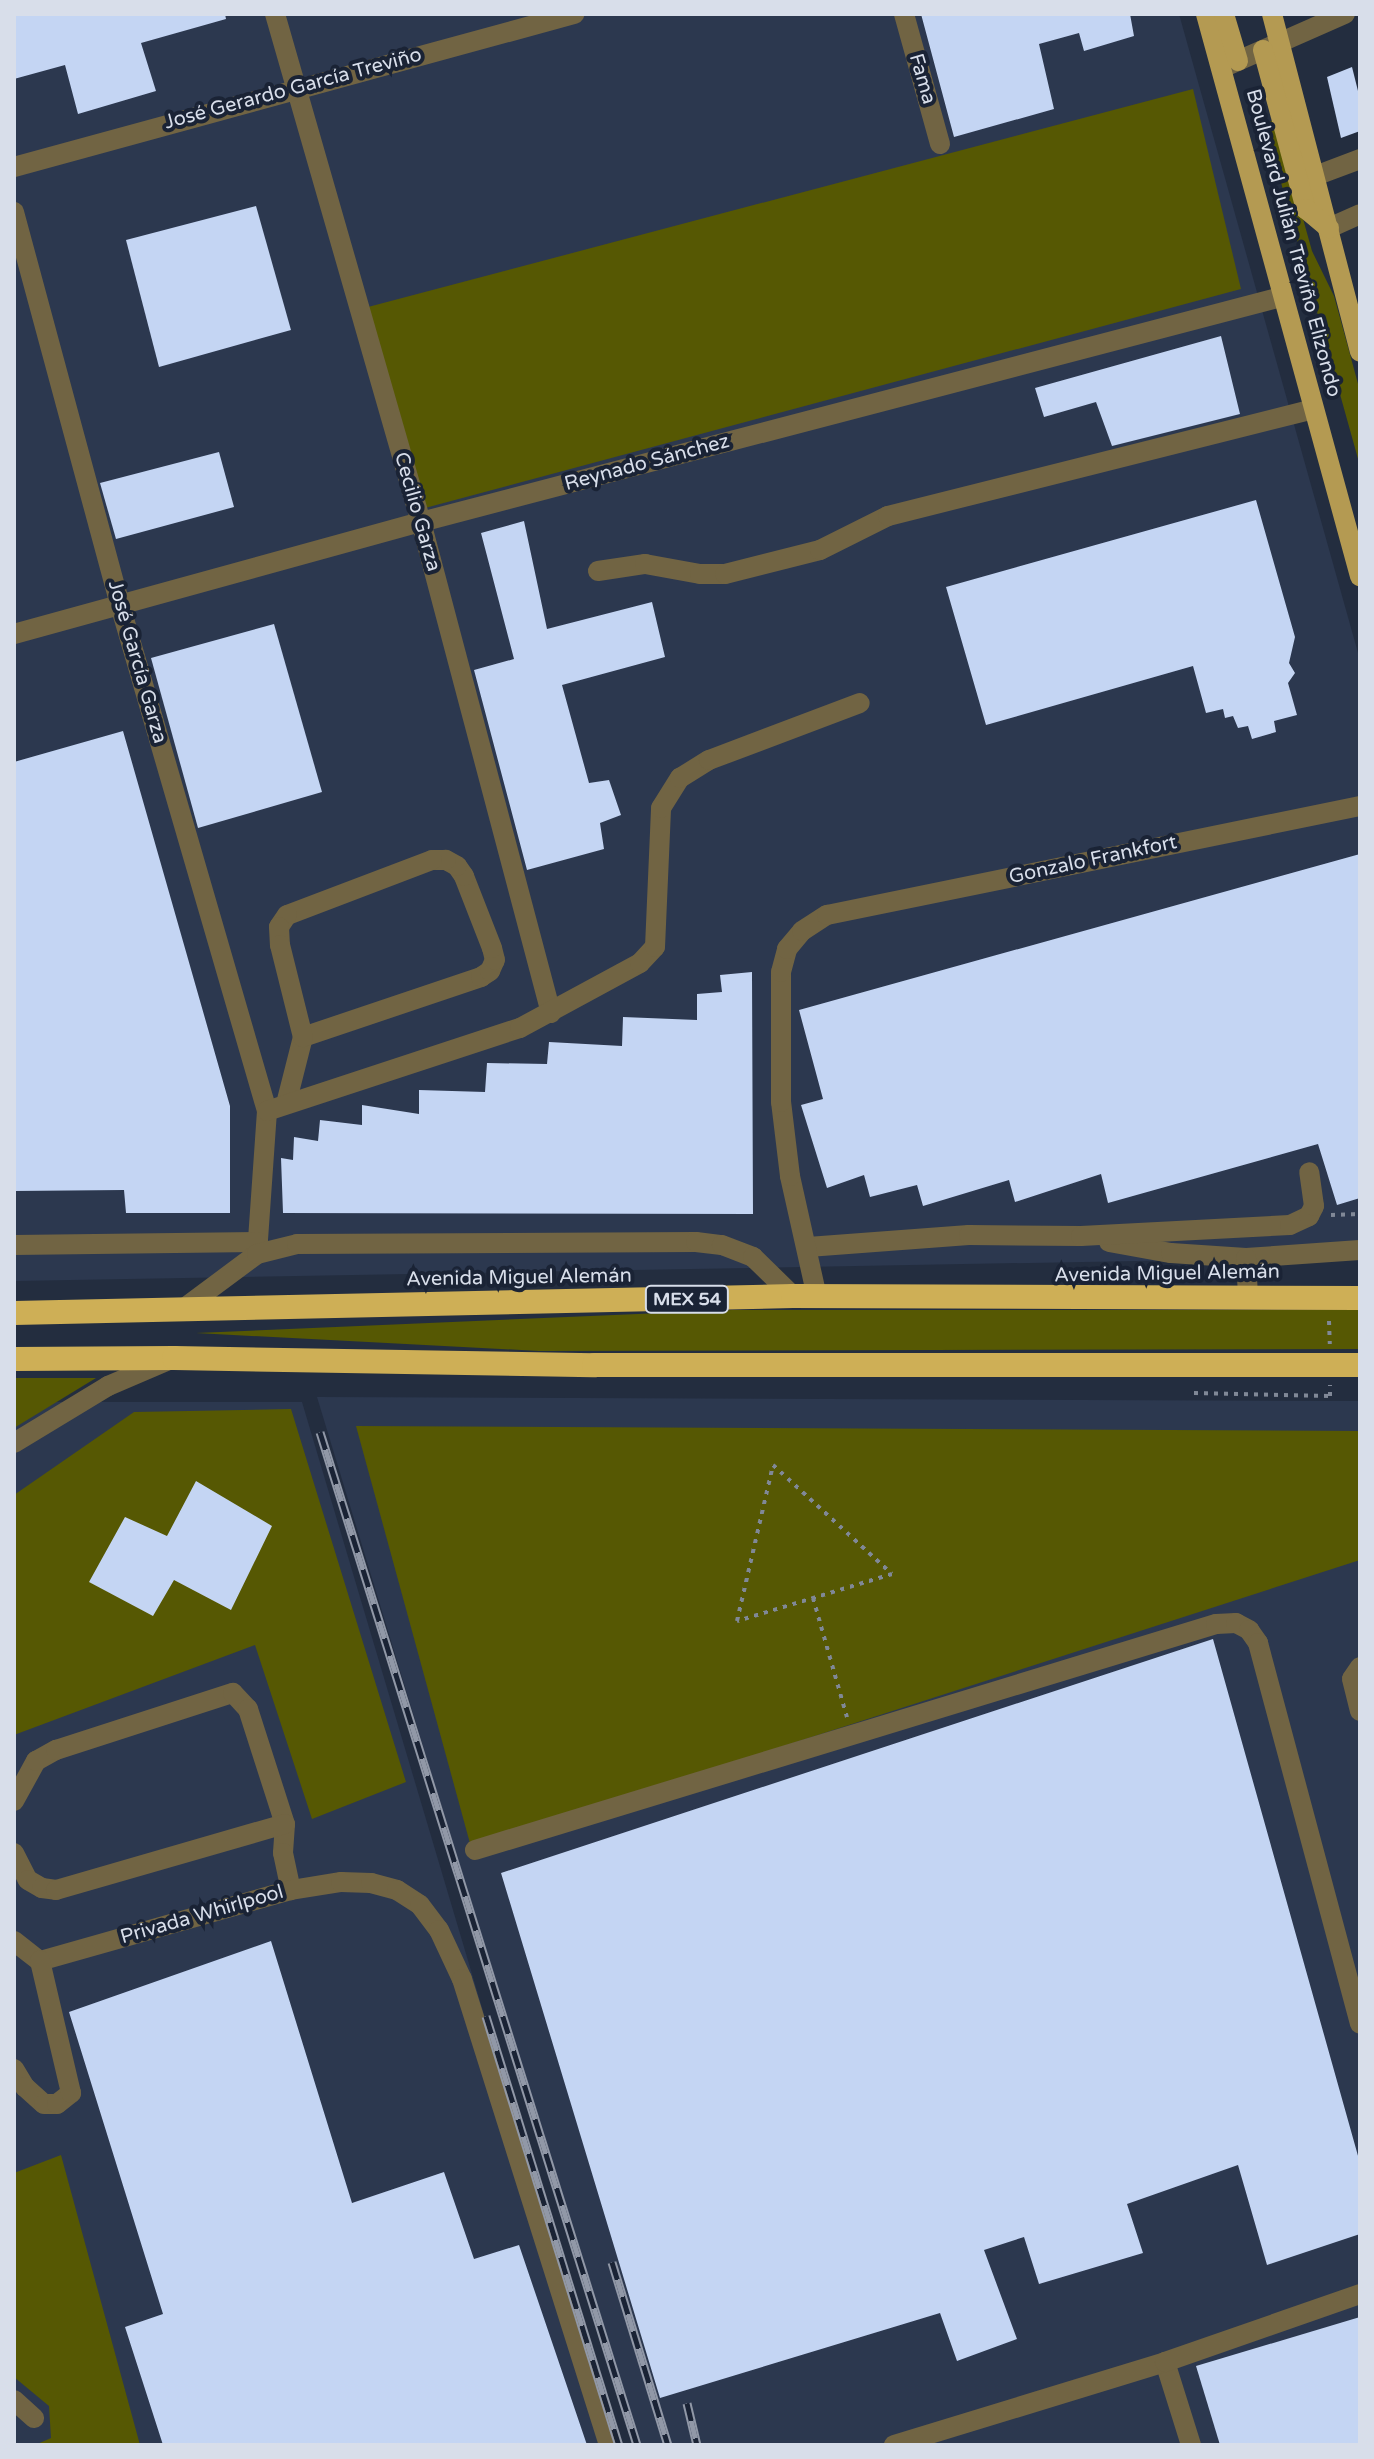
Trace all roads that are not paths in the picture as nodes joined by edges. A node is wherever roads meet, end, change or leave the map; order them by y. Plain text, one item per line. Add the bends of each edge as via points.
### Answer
1 (275, 14) edge
2 (574, 14) edge
3 (904, 14) edge
4 (1206, 14) edge
5 (1224, 14) edge
6 (1272, 14) edge
7 (1345, 14) edge
8 (1271, 46) junction
9 (1230, 65) junction
10 (294, 88) junction
11 (940, 144) dead end
12 (1360, 159) edge
13 (14, 167) edge
14 (1315, 176) junction
15 (14, 212) edge
16 (1360, 214) edge
17 (1329, 228) junction
18 (1281, 297) junction
19 (1360, 352) edge
20 (1313, 409) junction
21 (1326, 455) junction
22 (421, 522) junction
23 (1360, 538) edge
24 (598, 571) dead end
25 (1360, 576) edge
26 (120, 605) junction
27 (14, 634) edge
28 (860, 703) dead end
29 (1360, 806) edge
30 (551, 1013) junction
31 (303, 1037) junction
32 (276, 1108) junction
33 (1309, 1172) dead end
34 (1081, 1236) junction
35 (14, 1245) edge
36 (808, 1247) junction
37 (258, 1248) junction
38 (1360, 1250) edge
39 (1246, 1258) junction
40 (1248, 1296) junction
41 (805, 1297) junction
42 (1360, 1298) edge
43 (183, 1309) junction
44 (14, 1313) edge
45 (174, 1358) junction
46 (14, 1359) edge
47 (1360, 1365) edge
48 (14, 1443) edge
49 (1360, 1667) edge
50 (1360, 1711) edge
51 (14, 1801) edge
52 (285, 1824) junction
53 (475, 1850) dead end
54 (14, 1853) edge
55 (291, 1890) junction
56 (14, 1941) edge
57 (40, 1961) junction
58 (1360, 2024) edge
59 (14, 2069) edge
60 (1360, 2294) edge
61 (1165, 2362) junction
62 (14, 2400) edge
63 (34, 2418) dead end
64 (609, 2445) edge
65 (894, 2445) edge
66 (1191, 2445) edge

1 - 10 street, Cecilio Garza
2 - 10 street, José Gerardo García Treviño
3 - 11 street, Fama
4 - 9 main road, Boulevard Julián Treviño Elizondo
5 - 9 main road
6 - 8 main road, Boulevard Julián Treviño Elizondo
7 - 8 street
8 - 9 street
8 - 14 main road, Boulevard Julián Treviño Elizondo
8 - 17 main road via 1306,209
9 - 18 main road, Boulevard Julián Treviño Elizondo
10 - 13 street, José Gerardo García Treviño
10 - 22 street, Cecilio Garza
12 - 14 street
14 - 17 main road, Boulevard Julián Treviño Elizondo
15 - 26 street, José García Garza
16 - 17 street
17 - 19 main road, Boulevard Julián Treviño Elizondo
18 - 20 main road, Boulevard Julián Treviño Elizondo
18 - 22 street, Reynado Sánchez
20 - 21 main road, Boulevard Julián Treviño Elizondo
20 - 24 street via 902,512 820,550 725,574 645,564
21 - 23 main road via 1347,490
21 - 25 main road, Boulevard Julián Treviño Elizondo
22 - 26 street, Reynado Sánchez
22 - 30 street, Cecilio Garza
26 - 27 street, Reynado Sánchez
26 - 32 street, José García Garza
28 - 30 street via 709,760 680,778 661,808 655,947 640,963
29 - 36 street, Gonzalo Frankfort via 827,915 802,931 787,949 781,972 781,1102 790,1176
30 - 32 street via 520,1028
31 - 31 street via 280,945 279,927 287,915 432,860 457,866 492,948 495,960 490,971
31 - 32 street
32 - 37 street
33 - 34 street via 1314,1206 1301,1222
34 - 36 street via 969,1235
34 - 39 street via 1171,1253
35 - 37 street
36 - 41 street
37 - 41 street via 696,1242 753,1257
37 - 43 street
38 - 39 street
39 - 40 street
40 - 41 highway, Avenida Miguel Alemán / MEX 54
40 - 42 highway, Avenida Miguel Alemán / MEX 54
41 - 43 highway, Avenida Miguel Alemán / MEX 54
43 - 44 highway, Avenida Miguel Alemán / MEX 54
45 - 46 highway
45 - 47 highway via 594,1365
45 - 48 street via 108,1386
49 - 50 street via 1352,1679
51 - 52 street via 36,1761 56,1750 233,1693 248,1709
52 - 54 street via 56,1890 28,1880
52 - 55 street via 283,1853
53 - 58 street via 1216,1624 1236,1623 1258,1643
55 - 57 street, Privada Whirlpool
55 - 64 street, Privada Whirlpool via 341,1882 397,1890 420,1905 439,1930 462,1979
56 - 57 street
57 - 59 street via 71,2093 57,2104 44,2104
60 - 61 street
61 - 65 street
61 - 66 street
62 - 63 street

